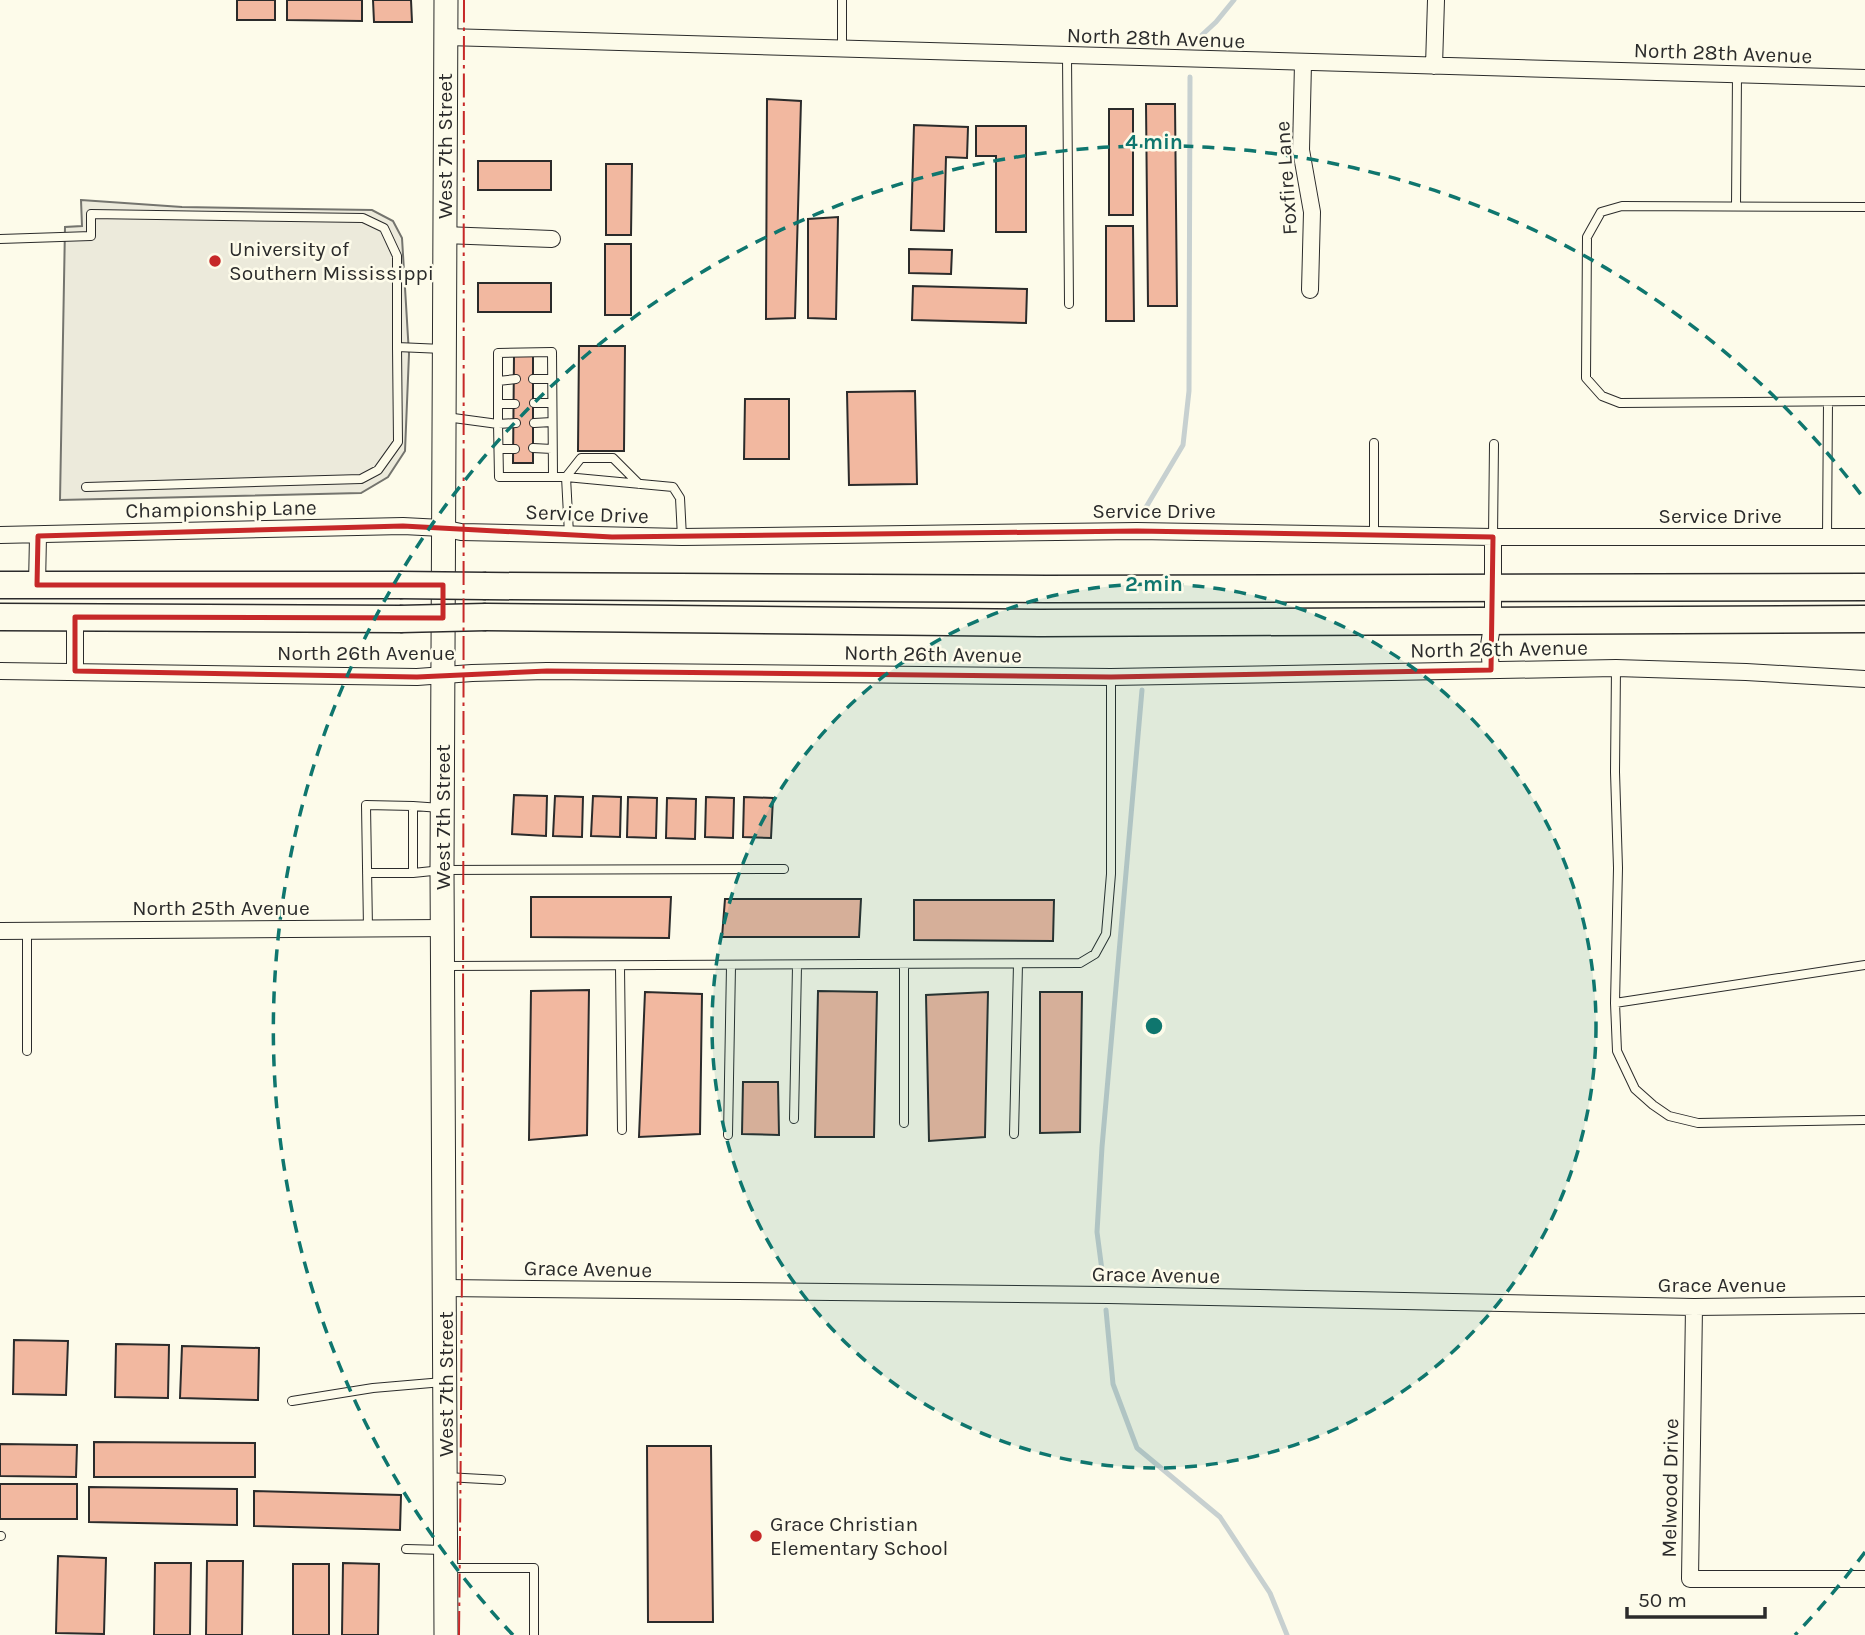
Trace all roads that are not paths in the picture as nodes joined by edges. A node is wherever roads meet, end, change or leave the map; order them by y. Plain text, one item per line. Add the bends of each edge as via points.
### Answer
1 (446, 0) edge
2 (842, 0) edge
3 (1436, 0) edge
4 (446, 37) junction
5 (842, 48) junction
6 (1067, 56) junction
7 (1303, 63) junction
8 (1434, 66) junction
9 (1737, 75) junction
10 (1865, 78) edge
11 (1736, 206) junction
12 (1865, 207) edge
13 (444, 235) junction
14 (0, 239) edge
15 (552, 239) dead end
16 (1310, 290) dead end
17 (1069, 304) dead end
18 (397, 346) junction
19 (443, 349) junction
20 (516, 379) dead end
21 (533, 379) dead end
22 (552, 379) junction
23 (498, 381) junction
24 (1865, 401) edge
25 (534, 402) dead end
26 (552, 402) junction
27 (1828, 402) junction
28 (499, 404) junction
29 (515, 404) dead end
30 (443, 416) junction
31 (534, 422) dead end
32 (552, 422) junction
33 (516, 423) dead end
34 (498, 424) junction
35 (1374, 443) dead end
36 (1494, 444) dead end
37 (533, 448) dead end
38 (499, 449) junction
39 (515, 449) dead end
40 (552, 449) junction
41 (553, 476) junction
42 (566, 477) junction
43 (639, 484) junction
44 (86, 487) dead end
45 (442, 528) junction
46 (569, 534) junction
47 (0, 535) edge
48 (1374, 535) junction
49 (38, 536) junction
50 (682, 537) junction
51 (1493, 537) junction
52 (1827, 537) junction
53 (1865, 537) edge
54 (0, 585) edge
55 (37, 585) junction
56 (1492, 587) junction
57 (1865, 587) edge
58 (0, 617) edge
59 (75, 617) junction
60 (1865, 619) edge
61 (1493, 620) junction
62 (1616, 668) junction
63 (1491, 670) junction
64 (0, 671) edge
65 (75, 671) junction
66 (444, 676) junction
67 (1111, 677) junction
68 (1865, 680) edge
69 (413, 806) junction
70 (442, 808) junction
71 (784, 869) dead end
72 (442, 870) junction
73 (367, 873) junction
74 (413, 873) junction
75 (443, 928) junction
76 (368, 929) junction
77 (27, 930) junction
78 (0, 931) edge
79 (1018, 964) junction
80 (904, 965) junction
81 (1865, 965) edge
82 (731, 966) junction
83 (797, 966) junction
84 (443, 967) junction
85 (620, 967) junction
86 (1615, 1003) junction
87 (27, 1051) dead end
88 (794, 1119) dead end
89 (1865, 1120) edge
90 (904, 1123) dead end
91 (622, 1130) dead end
92 (1014, 1134) dead end
93 (728, 1135) dead end
94 (445, 1289) junction
95 (1865, 1305) edge
96 (1694, 1307) junction
97 (446, 1382) junction
98 (292, 1401) dead end
99 (446, 1477) junction
100 (501, 1480) dead end
101 (406, 1549) dead end
102 (447, 1559) junction
103 (1865, 1579) edge
104 (446, 1635) edge
105 (534, 1635) edge

1 - 4 main road, West 7th Street
2 - 5 lane
3 - 8 street
4 - 5 street, North 28th Avenue
4 - 13 main road, West 7th Street
5 - 6 street, North 28th Avenue
6 - 7 street, North 28th Avenue
6 - 17 lane
7 - 8 street, North 28th Avenue
7 - 16 street, Foxfire Lane via 1301,150 1312,212
8 - 9 street, North 28th Avenue
9 - 10 street, North 28th Avenue
9 - 11 lane
11 - 12 lane
11 - 27 lane via 1622,206 1601,212 1587,237 1586,378 1602,396 1620,403
13 - 15 street
13 - 19 main road, West 7th Street
14 - 18 lane via 91,236 92,214 363,218 384,228 397,256
18 - 19 lane
18 - 44 lane via 398,442 379,470 361,478
19 - 30 main road, West 7th Street
20 - 23 lane
21 - 22 lane
22 - 23 lane via 552,352 498,353
22 - 26 lane
23 - 28 lane
24 - 27 lane
25 - 26 lane
26 - 32 lane
27 - 52 lane
28 - 29 lane
28 - 34 lane
30 - 34 lane
30 - 45 main road, West 7th Street
31 - 32 lane
32 - 40 lane
33 - 34 lane
34 - 38 lane
35 - 48 lane
36 - 51 lane
37 - 40 lane
38 - 39 lane
38 - 41 lane via 499,477
40 - 41 lane
41 - 42 lane
42 - 43 lane
42 - 43 lane via 581,458 613,458
42 - 46 lane
43 - 50 lane via 673,488 680,498
45 - 46 street, Service Drive
45 - 49 street, Championship Lane
45 - 66 main road, West 7th Street
46 - 50 street, Service Drive
47 - 49 street, Championship Lane
48 - 50 street, Service Drive via 1137,531
48 - 51 street, Service Drive
49 - 55 street
51 - 52 street, Service Drive
51 - 56 street
52 - 53 street, Service Drive
54 - 55 main road
55 - 56 main road, bridge
56 - 57 main road
56 - 61 street
58 - 59 main road
59 - 61 main road, bridge via 1040,623
59 - 65 street
60 - 61 main road
61 - 63 street
62 - 63 street, North 26th Avenue
62 - 68 street, North 26th Avenue
62 - 86 lane
63 - 67 street, North 26th Avenue
64 - 65 street, North 26th Avenue
65 - 66 street, North 26th Avenue
66 - 67 street, North 26th Avenue via 547,671
66 - 70 main road, West 7th Street
67 - 79 lane via 1111,874 1106,934 1095,954 1080,962
69 - 70 lane
69 - 73 lane via 366,804
69 - 74 lane
70 - 72 main road, West 7th Street
71 - 72 lane
72 - 74 lane
72 - 75 main road, West 7th Street
73 - 74 lane
73 - 76 lane
75 - 76 street, North 25th Avenue
75 - 84 main road, West 7th Street
76 - 77 street, North 25th Avenue
77 - 78 street, North 25th Avenue
77 - 87 lane
79 - 80 lane
79 - 92 lane
80 - 83 lane
80 - 90 lane
81 - 86 lane
82 - 83 lane
82 - 85 lane
82 - 93 lane
83 - 88 lane
84 - 85 lane
84 - 94 main road, West 7th Street
85 - 91 lane
86 - 89 lane via 1617,1051 1635,1089 1670,1116 1698,1123
94 - 96 street, Grace Avenue via 1108,1295
94 - 97 main road, West 7th Street
95 - 96 street, Grace Avenue
96 - 103 street, Melwood Drive via 1690,1579
97 - 98 lane
97 - 99 main road, West 7th Street
99 - 100 lane
99 - 102 main road, West 7th Street
101 - 102 lane
102 - 104 main road, West 7th Street
102 - 105 lane via 534,1568

